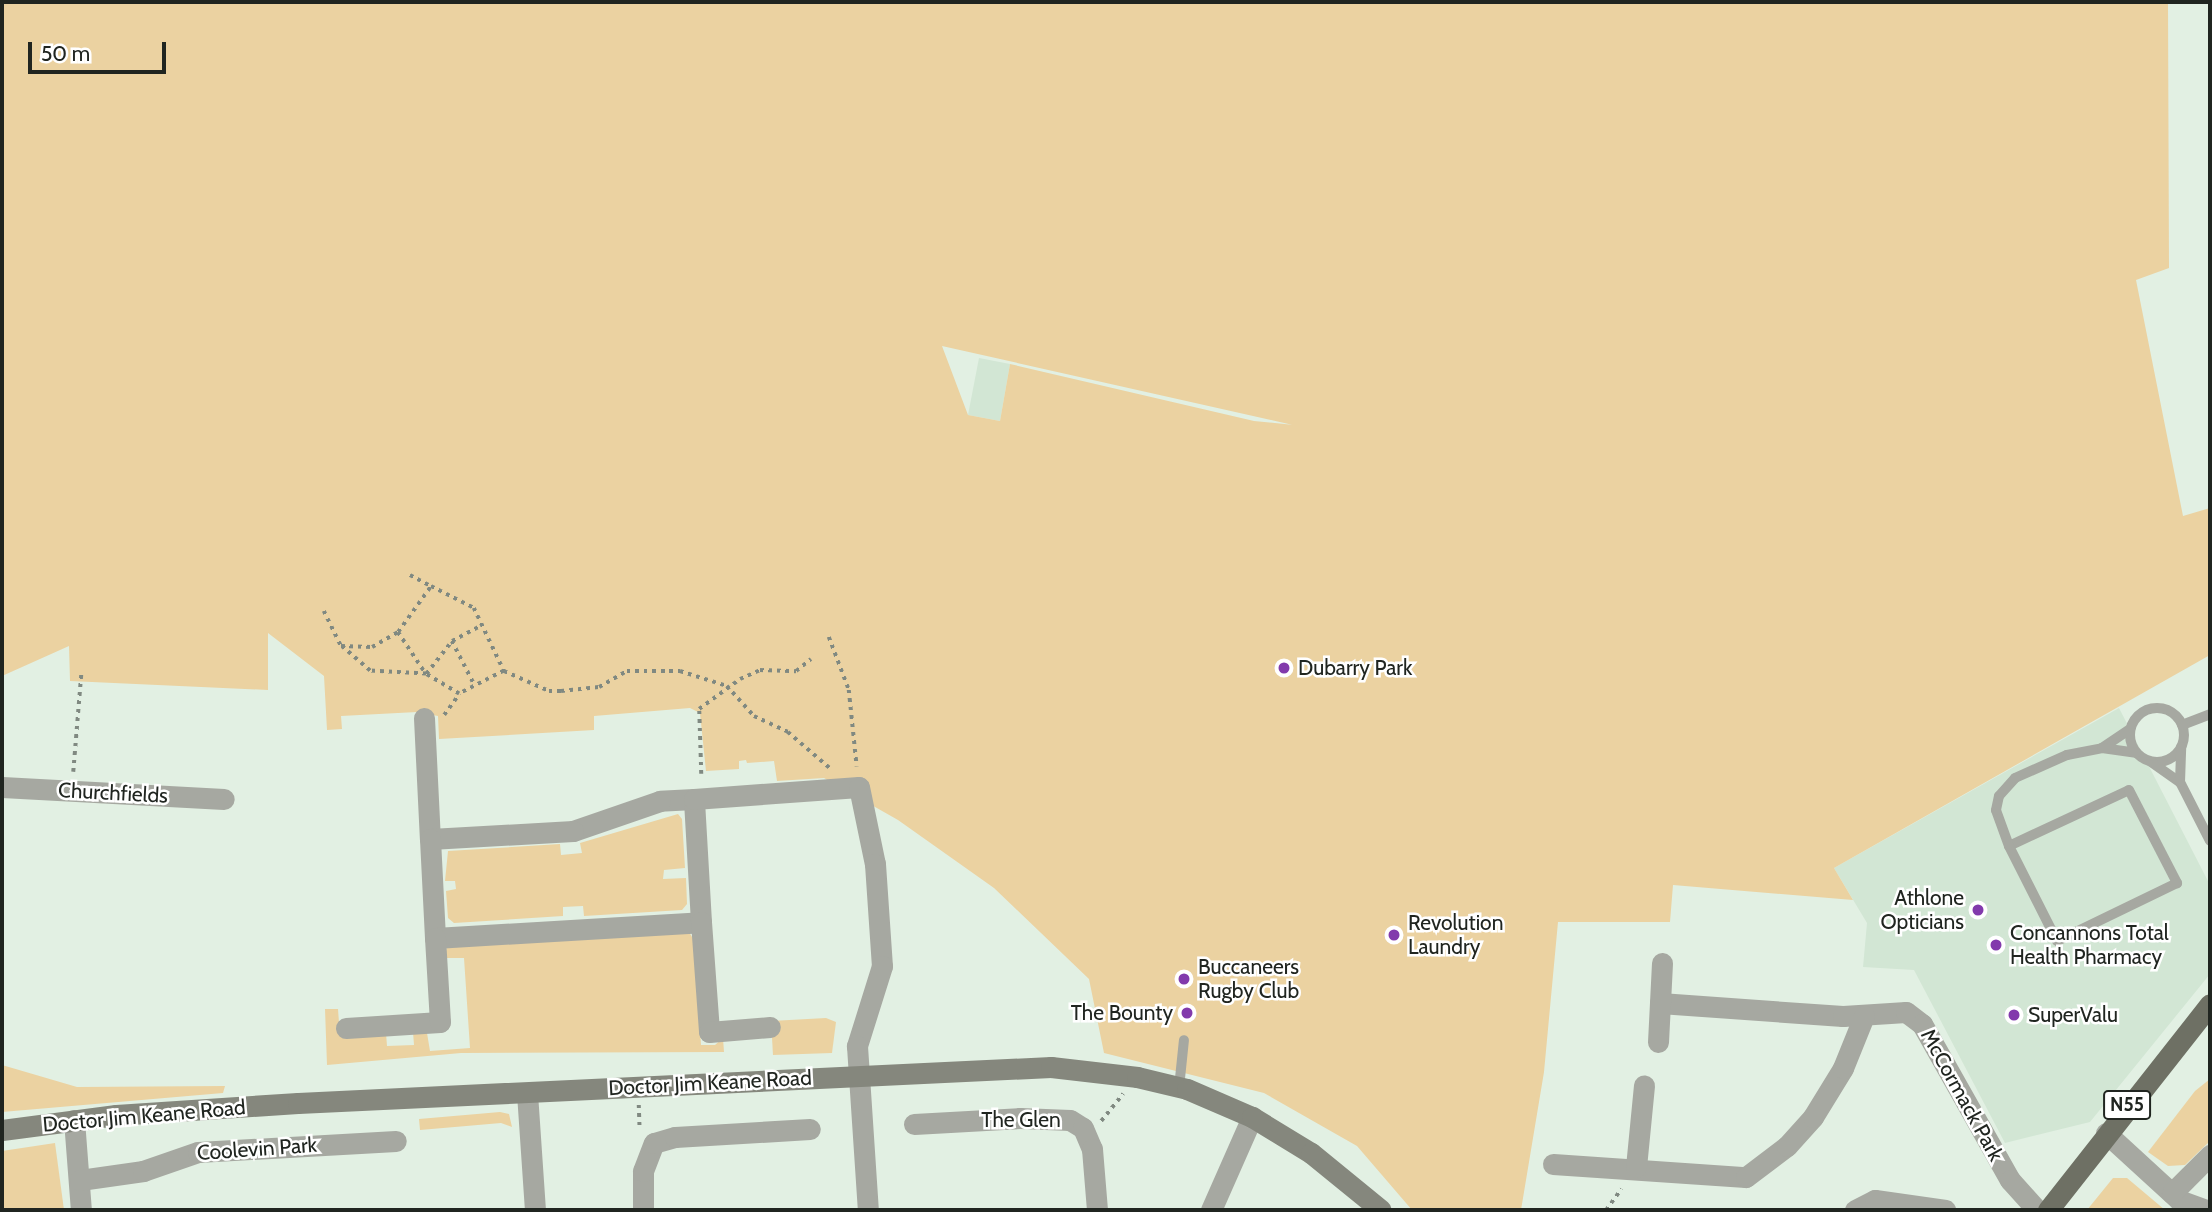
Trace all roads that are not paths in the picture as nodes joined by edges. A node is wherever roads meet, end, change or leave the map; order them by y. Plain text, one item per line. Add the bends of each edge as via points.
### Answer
1 (2210, 714) edge
2 (433, 723) road end
3 (2182, 725) junction
4 (2130, 729) junction
5 (2182, 747) junction
6 (2102, 748) junction
7 (2136, 754) junction
8 (2151, 762) junction
9 (2180, 782) junction
10 (2, 787) edge
11 (224, 799) dead end
12 (694, 799) junction
13 (430, 839) junction
14 (2210, 841) edge
15 (2009, 846) junction
16 (701, 922) junction
17 (435, 938) junction
18 (1662, 963) dead end
19 (1660, 1003) junction
20 (2210, 1004) edge
21 (1864, 1016) junction
22 (770, 1027) dead end
23 (346, 1028) dead end
24 (1184, 1040) dead end
25 (1658, 1042) dead end
26 (859, 1076) junction
27 (1644, 1085) dead end
28 (1179, 1087) junction
29 (527, 1093) junction
30 (1252, 1117) junction
31 (74, 1120) junction
32 (914, 1124) dead end
33 (810, 1129) dead end
34 (2, 1130) edge
35 (2106, 1133) junction
36 (396, 1141) dead end
37 (2210, 1155) edge
38 (1553, 1164) dead end
39 (1636, 1167) junction
40 (80, 1180) junction
41 (2172, 1193) junction
42 (81, 1210) edge
43 (535, 1210) edge
44 (643, 1210) edge
45 (868, 1210) edge
46 (1097, 1210) edge
47 (1211, 1210) edge
48 (1381, 1210) edge
49 (1855, 1210) edge
50 (1945, 1210) edge
51 (2038, 1210) edge
52 (2048, 1210) edge
53 (2207, 1210) edge

1 - 3 lane
2 - 13 street
3 - 4 lane via 2173,713 2156,707 2138,714
3 - 5 lane
4 - 6 lane
4 - 7 lane
5 - 8 lane via 2168,760
5 - 9 lane
6 - 7 lane
6 - 15 lane via 2067,755 2015,778 1999,796 1996,810
7 - 8 lane
8 - 9 lane
9 - 14 lane
10 - 11 street, Churchfields
12 - 13 street via 660,801 573,831
12 - 16 street
12 - 26 street via 851,787 875,864 882,966 859,1030
13 - 17 street
15 - 15 lane via 2057,941 2177,883 2129,790
16 - 17 street
16 - 22 street via 709,1032
17 - 23 street via 440,1032
18 - 19 street
19 - 21 street, McCormack Park
19 - 25 street
20 - 35 main road, N55
21 - 39 street via 1843,1068 1814,1117 1787,1146 1746,1177
21 - 51 street, McCormack Park via 1906,1012 1922,1024 2010,1180
24 - 28 lane
26 - 28 street, Doctor Jim Keane Road via 1032,1067 1137,1077
26 - 29 street, Doctor Jim Keane Road
26 - 45 street
27 - 39 street
28 - 30 street, Doctor Jim Keane Road
29 - 31 street, Doctor Jim Keane Road
29 - 43 street
30 - 47 street
30 - 48 street, Doctor Jim Keane Road via 1311,1153
31 - 34 street, Doctor Jim Keane Road
31 - 40 street
32 - 46 street, The Glen via 1054,1117 1083,1128 1092,1149
33 - 44 street via 675,1137 648,1150
35 - 41 street
35 - 52 main road, N55
36 - 40 street, Coolevin Park via 198,1152 143,1171
37 - 41 street
38 - 39 street
40 - 42 street
41 - 53 street via 2184,1203
49 - 50 street via 1875,1200

